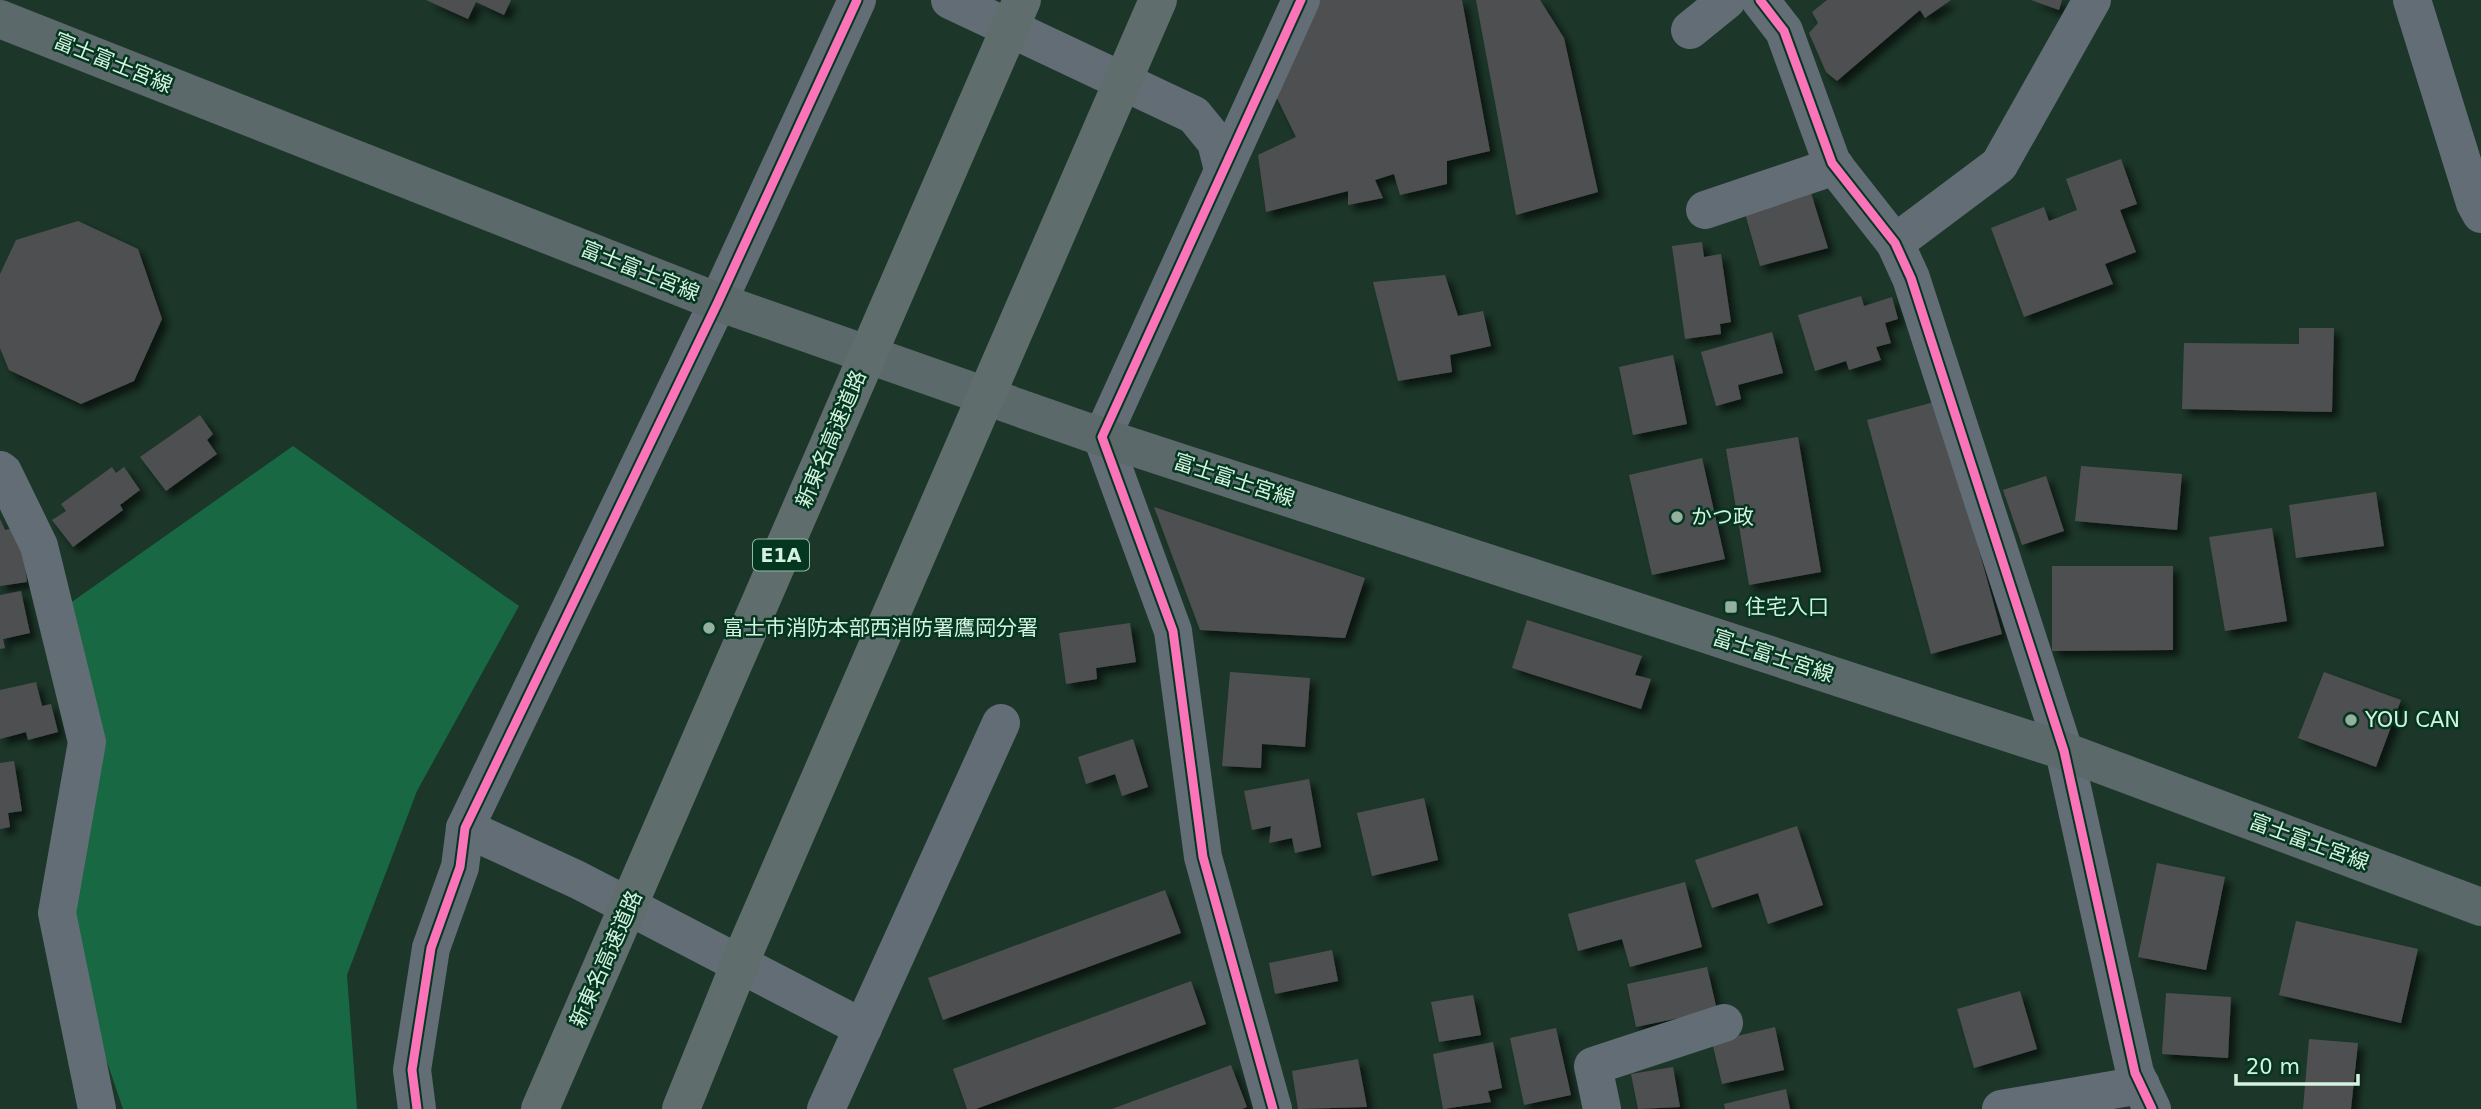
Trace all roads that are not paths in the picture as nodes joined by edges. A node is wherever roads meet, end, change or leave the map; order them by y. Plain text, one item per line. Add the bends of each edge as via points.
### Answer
1 (856, 0) edge
2 (950, 0) edge
3 (1022, 0) edge
4 (1158, 0) edge
5 (1301, 0) edge
6 (1727, 0) edge
7 (1760, 0) edge
8 (2092, 0) edge
9 (2412, 0) edge
10 (0, 19) edge
11 (1690, 30) dead end
12 (1835, 166) junction
13 (1223, 170) junction
14 (1705, 210) dead end
15 (2481, 214) edge
16 (1895, 243) junction
17 (718, 302) junction
18 (1102, 437) junction
19 (0, 470) edge
20 (1000, 723) dead end
21 (2064, 751) junction
22 (465, 828) junction
23 (2481, 906) edge
24 (1724, 1023) dead end
25 (863, 1028) junction
26 (2147, 1097) edge
27 (97, 1109) edge
28 (417, 1109) edge
29 (540, 1109) edge
30 (681, 1109) edge
31 (826, 1109) edge
32 (1273, 1109) edge
33 (1602, 1109) edge
34 (2001, 1109) edge

1 - 17 street
2 - 13 street via 1194,115 1216,142
3 - 29 highway, 新東名高速道路 / E1A, bridge
4 - 30 highway, bridge via 747,946
5 - 13 street
6 - 11 street
7 - 12 street via 1784,31
8 - 16 street via 1999,165
9 - 15 street
10 - 17 main road, 富士富士宮線
12 - 14 street
12 - 16 street
13 - 18 street
16 - 21 street via 1916,292
17 - 18 main road, 富士富士宮線
17 - 22 street
18 - 21 main road, 富士富士宮線
18 - 32 street via 1173,631 1203,858
19 - 27 street via 40,546 87,742 57,913
20 - 25 street
21 - 23 main road, 富士富士宮線
21 - 26 street via 2135,1073
22 - 25 street via 578,880
22 - 28 street via 460,867 431,948 412,1070
24 - 33 street via 1593,1066
25 - 31 street
26 - 34 street

